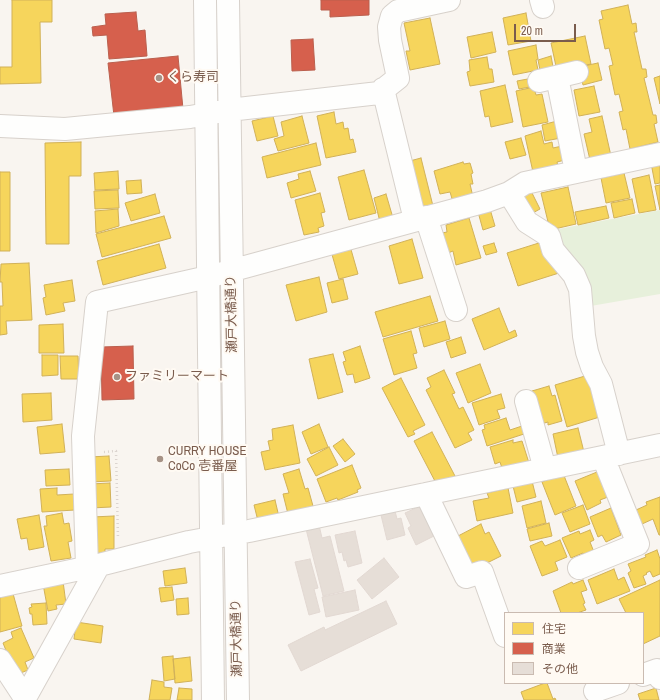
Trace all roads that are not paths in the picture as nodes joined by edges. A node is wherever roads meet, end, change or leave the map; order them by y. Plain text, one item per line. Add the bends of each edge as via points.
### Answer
1 (205, 0) edge
2 (228, 0) edge
3 (449, 0) edge
4 (558, 77) dead end
5 (383, 89) junction
6 (229, 110) junction
7 (207, 115) junction
8 (0, 126) edge
9 (660, 154) edge
10 (576, 171) junction
11 (509, 193) junction
12 (421, 219) junction
13 (231, 270) junction
14 (208, 277) junction
15 (456, 310) dead end
16 (526, 401) dead end
17 (660, 445) edge
18 (611, 455) junction
19 (546, 469) junction
20 (426, 494) junction
21 (235, 534) junction
22 (211, 538) junction
23 (101, 564) junction
24 (579, 568) dead end
25 (0, 586) edge
26 (504, 633) edge
27 (0, 660) edge
28 (615, 684) edge
29 (595, 691) dead end
30 (25, 699) edge
31 (213, 700) edge
32 (238, 700) edge

1 - 7 street, 瀬戸大橋通り
2 - 6 street, 瀬戸大橋通り
3 - 5 street via 398,11 392,16 390,40 398,78
4 - 10 street
5 - 6 street via 379,93
5 - 12 street
6 - 7 street
6 - 13 street, 瀬戸大橋通り
7 - 8 street via 65,129
7 - 14 street, 瀬戸大橋通り
9 - 10 street
10 - 11 street via 525,183
11 - 12 street via 487,202
11 - 18 street via 527,222 549,236 553,250 574,275 580,289 584,336 592,367 601,384
12 - 13 street
12 - 15 street
13 - 14 street
13 - 21 street, 瀬戸大橋通り
14 - 22 street, 瀬戸大橋通り
14 - 23 street via 97,302 83,454
16 - 19 street
17 - 18 street
18 - 19 street
18 - 24 street via 638,544
19 - 20 street
20 - 21 street
20 - 26 street via 466,577 482,572
21 - 22 street
21 - 32 street, 瀬戸大橋通り
22 - 23 street
22 - 31 street, 瀬戸大橋通り
23 - 25 street
23 - 30 street
27 - 30 street
28 - 29 street

